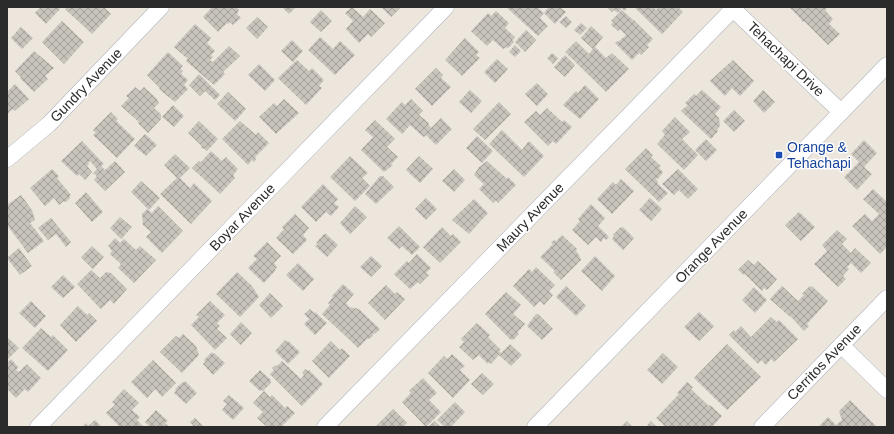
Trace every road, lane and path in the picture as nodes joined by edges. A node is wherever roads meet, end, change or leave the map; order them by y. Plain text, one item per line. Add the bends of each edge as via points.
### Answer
1 (161, 7) edge
2 (446, 7) edge
3 (733, 8) edge
4 (887, 65) edge
5 (841, 112) junction
6 (7, 159) edge
7 (887, 298) edge
8 (841, 345) junction
9 (887, 390) edge
10 (38, 427) edge
11 (325, 427) edge
12 (535, 427) edge
13 (762, 427) edge

1 - 6 street, Gundry Avenue via 49,124
2 - 10 street, Boyar Avenue
3 - 5 street, Tehachapi Drive
3 - 11 street, Maury Avenue
4 - 5 street, Orange Avenue
5 - 12 street, Orange Avenue
7 - 8 street, Cerritos Avenue
8 - 9 street
8 - 13 street, Cerritos Avenue

